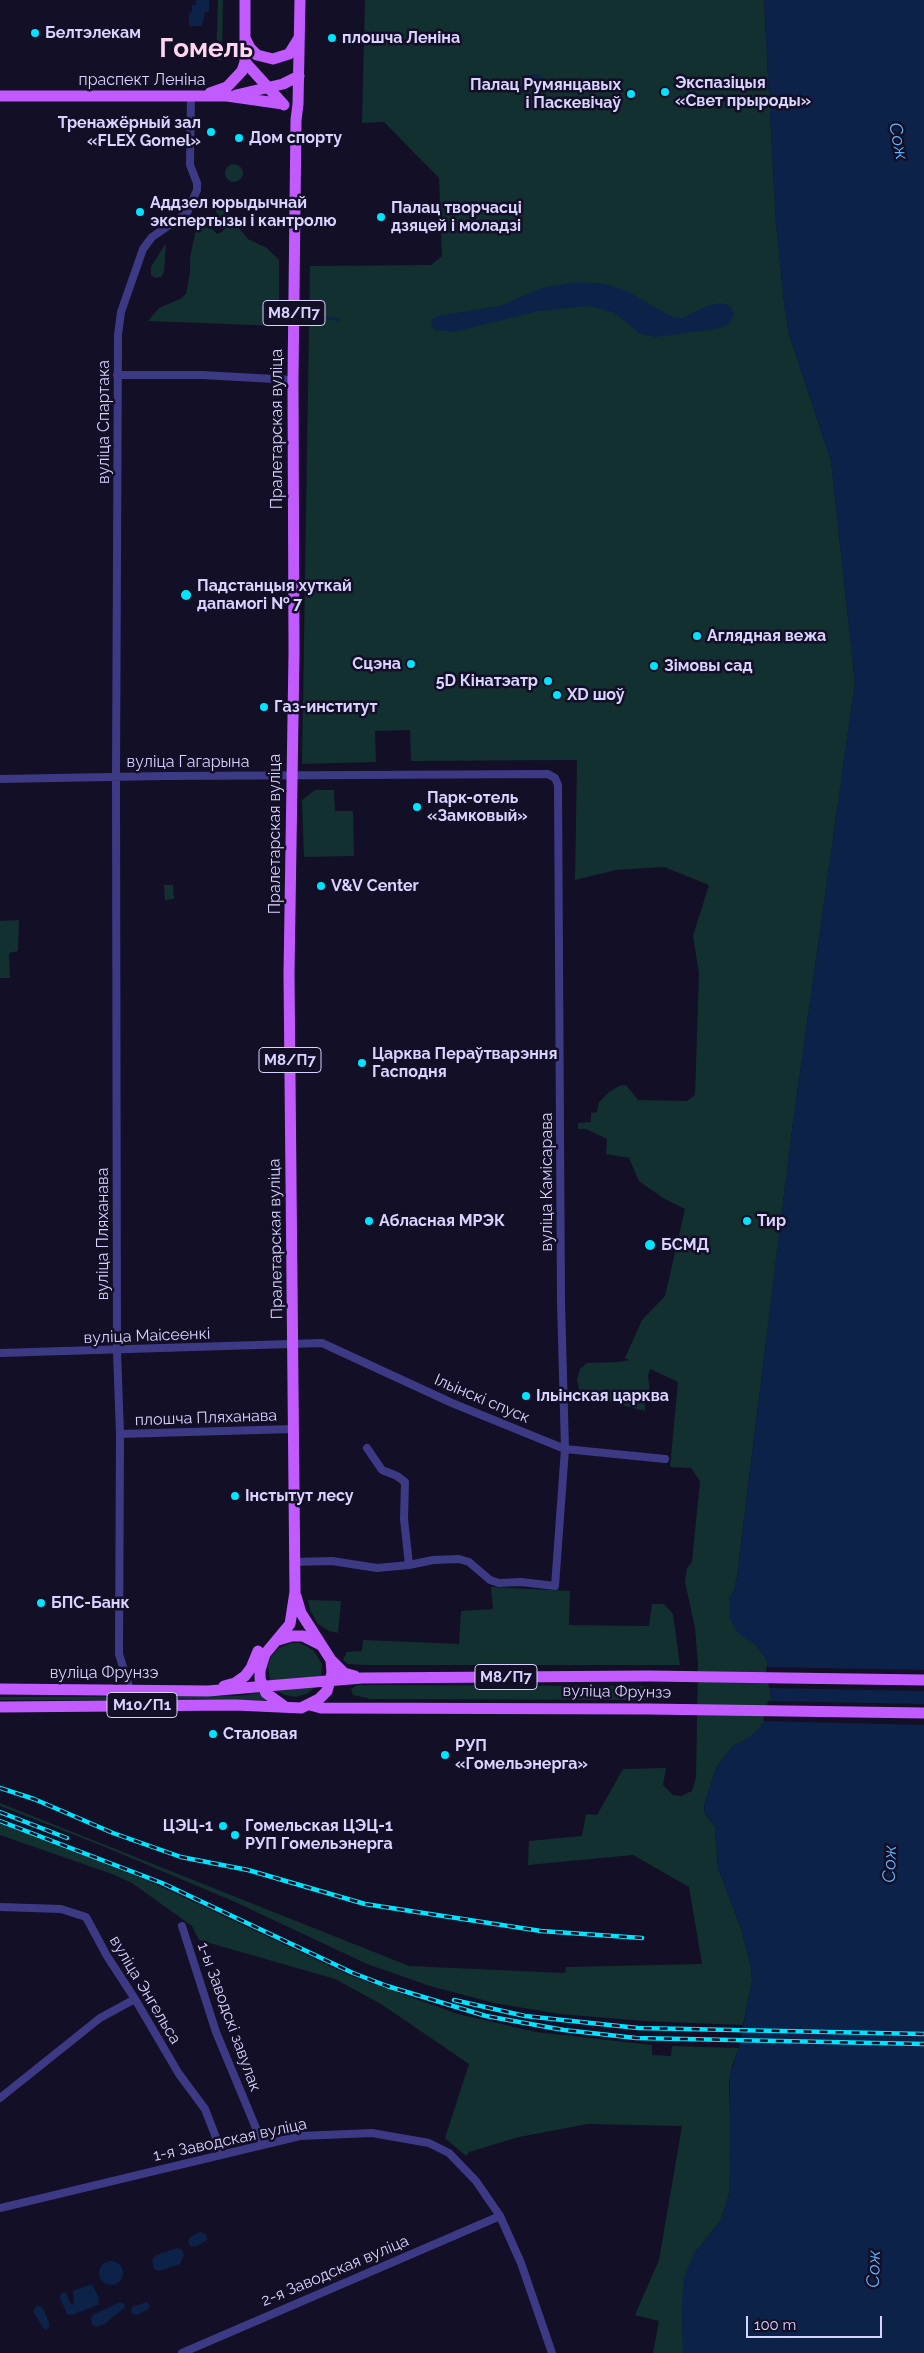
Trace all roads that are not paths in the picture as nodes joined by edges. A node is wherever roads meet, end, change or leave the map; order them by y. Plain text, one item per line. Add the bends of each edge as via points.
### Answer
1 (246, 0) edge
2 (300, 0) edge
3 (245, 32) junction
4 (299, 34) junction
5 (245, 62) junction
6 (298, 76) junction
7 (269, 87) junction
8 (0, 96) edge
9 (195, 96) junction
10 (227, 96) junction
11 (283, 104) junction
12 (296, 117) junction
13 (117, 375) junction
14 (293, 380) junction
15 (116, 776) junction
16 (291, 776) junction
17 (555, 778) joint
18 (0, 779) edge
19 (294, 1344) junction
20 (117, 1351) junction
21 (0, 1353) edge
22 (293, 1429) junction
23 (120, 1434) junction
24 (367, 1448) dead end
25 (565, 1448) junction
26 (665, 1459) dead end
27 (294, 1562) junction
28 (410, 1565) junction
29 (295, 1592) junction
30 (293, 1608) junction
31 (273, 1644) junction
32 (322, 1646) junction
33 (331, 1660) junction
34 (362, 1678) junction
35 (332, 1680) junction
36 (924, 1680) edge
37 (263, 1687) junction
38 (0, 1689) edge
39 (130, 1690) junction
40 (208, 1691) junction
41 (310, 1705) junction
42 (284, 1706) junction
43 (0, 1707) edge
44 (924, 1713) edge
45 (0, 1907) edge
46 (182, 1926) dead end
47 (135, 1998) junction
48 (0, 2098) edge
49 (262, 2145) junction
50 (222, 2153) junction
51 (0, 2208) edge
52 (500, 2216) junction
53 (182, 2353) edge
54 (552, 2353) edge

1 - 3 main road
2 - 4 main road, М8/П7
3 - 4 main road via 253,52 262,58 273,59 289,54
3 - 5 main road
4 - 6 main road, М8/П7
5 - 7 main road
5 - 9 main road via 242,72 227,87
6 - 7 main road
6 - 12 main road, Пралетарская вуліца / М8/П7
7 - 10 main road
7 - 11 main road
8 - 9 main road, праспект Леніна
9 - 10 main road, праспект Леніна
9 - 13 street, вуліца Спартака via 190,166 197,190 186,213 152,237 143,248 121,312
10 - 11 main road, праспект Леніна
11 - 12 main road
12 - 14 main road, Пралетарская вуліца / М8/П7
13 - 14 street
13 - 15 street, вуліца Спартака
14 - 16 main road, Пралетарская вуліца / М8/П7
15 - 16 street, вуліца Гагарына
15 - 18 street, вуліца Гагарына
15 - 20 street, вуліца Пляханава
16 - 17 street, вуліца Гагарына via 548,774
16 - 19 main road, Пралетарская вуліца / М8/П7 via 289,974
17 - 25 street, вуліца Камісарава via 558,785
19 - 20 street, вуліца Маісеенкі
19 - 22 main road, Пралетарская вуліца / М8/П7
19 - 25 street, Ільінскі спуск via 330,1346 452,1403
20 - 21 street, вуліца Маісеенкі
20 - 23 street, вуліца Пляханава
22 - 23 street, плошча Пляханава
22 - 27 main road, Пралетарская вуліца / М8/П7
23 - 39 street, вуліца Пляханава via 119,1654
24 - 28 street via 382,1470 405,1482 404,1519
25 - 26 street, Ільінскі спуск
25 - 28 street, вуліца Камісарава via 555,1586 499,1583 490,1580 469,1562 459,1559
27 - 28 street via 332,1561 377,1568
27 - 29 main road, Пралетарская вуліца / М8/П7
29 - 30 main road, Пралетарская вуліца / М8/П7
29 - 32 main road, Пралетарская вуліца / М8/П7 via 301,1613
30 - 31 main road, Пралетарская вуліца / М8/П7 via 290,1624
30 - 40 main road, вуліца Фрунзэ / М10/П1 via 262,1645 245,1676 235,1683
31 - 32 main road via 282,1638 302,1636
31 - 37 main road, М8/П7 via 261,1662
32 - 33 main road, М8/П7
33 - 34 main road, М8/П7 via 344,1673
33 - 35 main road, М8/П7
34 - 35 main road, вуліца Фрунзэ / М10/П1
34 - 36 main road, вуліца Фрунзэ / М8/П7 via 649,1676
35 - 37 main road, вуліца Фрунзэ / М10/П1
35 - 41 main road via 323,1695
37 - 40 main road, вуліца Фрунзэ / М10/П1
37 - 42 main road via 272,1699
38 - 39 main road, вуліца Фрунзэ / М10/П1
39 - 40 main road, вуліца Фрунзэ / М10/П1
41 - 42 main road, вуліца Фрунзэ / М8/П7 via 301,1708
41 - 44 main road, вуліца Фрунзэ / М8/П7 via 321,1708 648,1708
42 - 43 main road, вуліца Фрунзэ / М10/П1
45 - 47 street, вуліца Энгельса via 61,1909 86,1917
46 - 49 street, 1-ы Заводскі завулак via 216,2032
47 - 48 street via 100,2018
47 - 50 street, вуліца Энгельса via 205,2109
49 - 50 street, 1-я Заводская вуліца
49 - 52 street, 1-я Заводская вуліца via 300,2136 363,2134 398,2136 429,2143 449,2153 476,2180
50 - 51 street, 1-я Заводская вуліца
52 - 53 street, 2-я Заводская вуліца
52 - 54 street, 1-я Заводская вуліца via 521,2263

